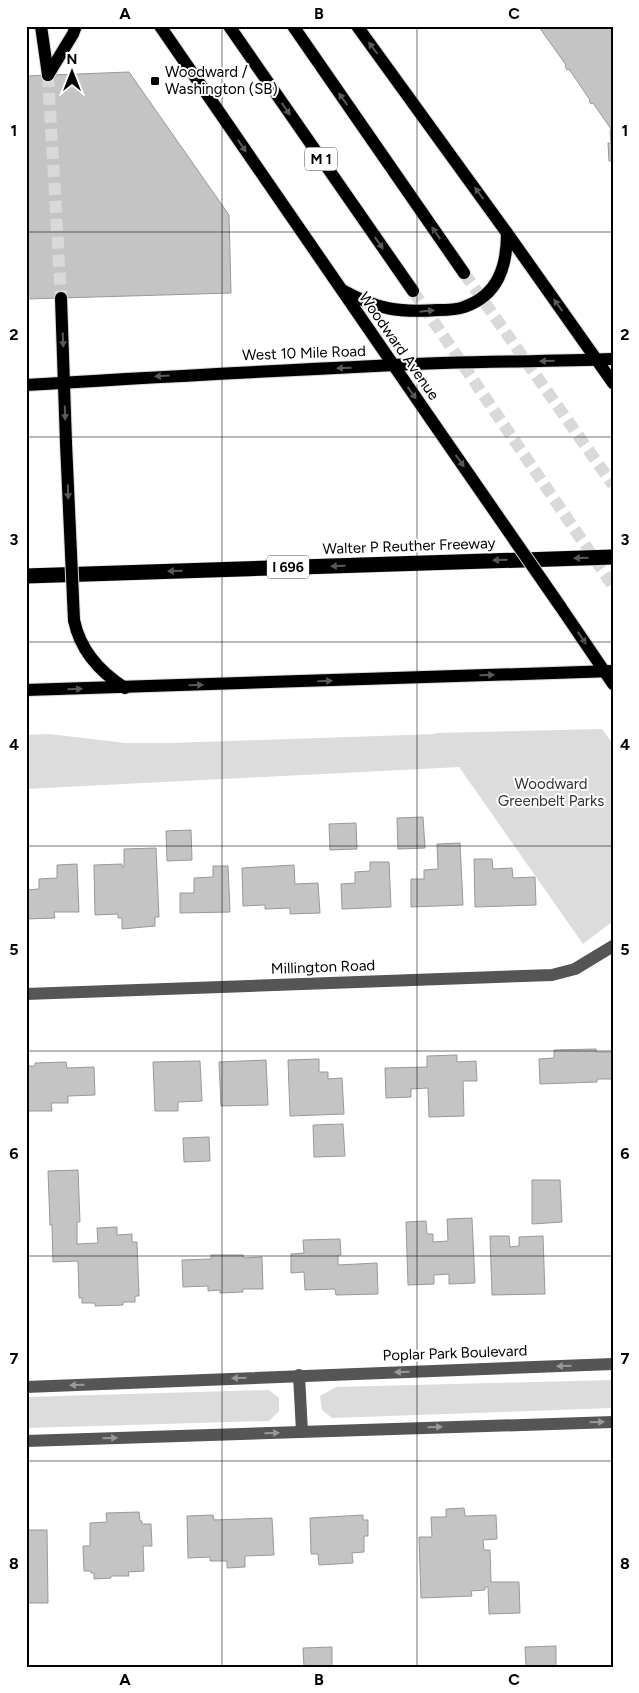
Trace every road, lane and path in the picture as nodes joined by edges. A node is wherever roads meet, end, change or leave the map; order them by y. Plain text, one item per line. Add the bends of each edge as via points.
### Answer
1 (41, 26) edge
2 (76, 26) edge
3 (160, 26) edge
4 (228, 26) edge
5 (293, 26) edge
6 (357, 26) edge
7 (507, 233) junction
8 (464, 272) tunnel mouth
9 (340, 289) junction
10 (413, 291) tunnel mouth
11 (61, 298) tunnel mouth
12 (613, 359) edge
13 (596, 360) junction
14 (393, 365) junction
15 (64, 382) junction
16 (613, 383) edge
17 (26, 385) edge
18 (613, 557) edge
19 (26, 576) edge
20 (608, 671) edge
21 (613, 684) edge
22 (125, 688) junction
23 (26, 690) edge
24 (613, 946) edge
25 (26, 994) edge
26 (613, 1364) edge
27 (299, 1375) junction
28 (26, 1387) edge
29 (613, 1422) edge
30 (302, 1432) junction
31 (26, 1441) edge

1 - 2 main road via 48,75
3 -> 9 main road, Woodward Avenue
4 -> 10 main road, M 1
8 -> 5 main road
7 -> 6 main road
9 -> 7 main road via 367,304 400,311 464,308 485,295 498,278 506,257
13 -> 7 main road
9 - 14 main road, Woodward Avenue
11 -> 15 main road
12 - 13 main road, West 10 Mile Road
13 -> 14 main road, West 10 Mile Road
13 - 16 main road
14 -> 15 main road, West 10 Mile Road
14 -> 20 main road, Woodward Avenue, bridge
15 - 17 main road, West 10 Mile Road
15 -> 22 main road, bridge via 74,620 80,639 99,668
18 -> 19 highway, Walter P Reuther Freeway / I 696
20 - 21 main road, Woodward Avenue
22 -> 20 main road
23 -> 22 main road
24 - 25 street, Millington Road via 575,969 552,975
26 -> 27 street, Poplar Park Boulevard
27 -> 28 street, Poplar Park Boulevard
27 - 30 street
30 -> 29 street
31 -> 30 street

